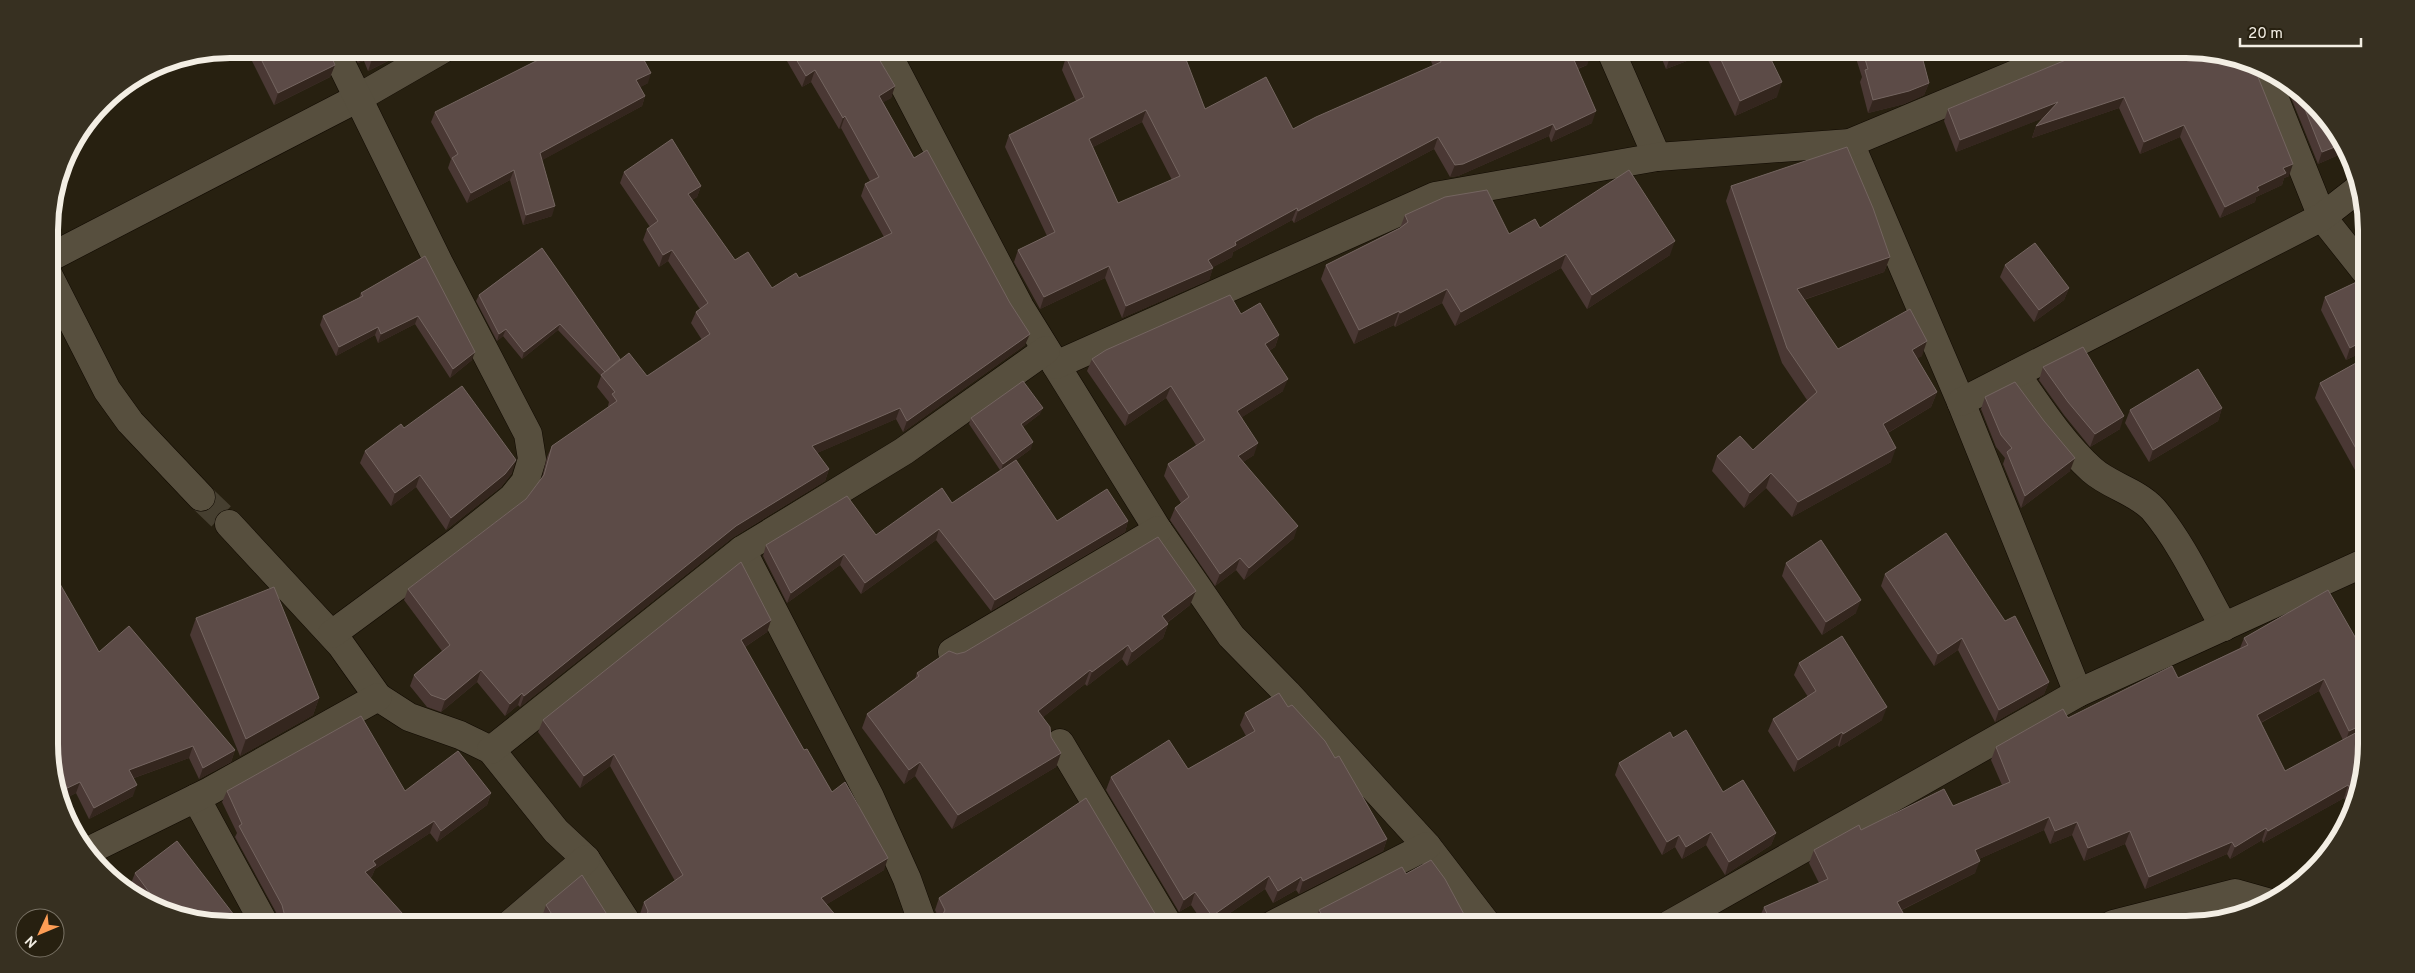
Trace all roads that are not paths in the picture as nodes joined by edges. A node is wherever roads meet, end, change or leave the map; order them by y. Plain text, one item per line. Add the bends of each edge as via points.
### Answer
1 (338, 58) edge
2 (427, 58) edge
3 (891, 58) edge
4 (1614, 58) edge
5 (2053, 58) edge
6 (2266, 77) edge
7 (358, 98) junction
8 (1850, 143) junction
9 (1657, 157) junction
10 (2353, 193) edge
11 (2322, 217) junction
12 (58, 253) edge
13 (2358, 262) edge
14 (58, 292) edge
15 (1051, 357) junction
16 (2016, 374) junction
17 (1961, 402) junction
18 (201, 497) tunnel mouth
19 (229, 524) tunnel mouth
20 (1158, 530) junction
21 (742, 550) junction
22 (2358, 566) edge
23 (2224, 627) junction
24 (332, 634) junction
25 (952, 652) edge
26 (2078, 693) junction
27 (378, 697) junction
28 (1060, 743) dead end
29 (491, 750) junction
30 (196, 798) junction
31 (1427, 846) junction
32 (93, 848) edge
33 (586, 859) junction
34 (2258, 899) edge
35 (1291, 915) edge
36 (1479, 915) edge
37 (1685, 915) edge
38 (2149, 915) edge
39 (260, 916) edge
40 (520, 916) edge
41 (623, 916) edge
42 (920, 916) edge
43 (1163, 916) edge

1 - 7 street
2 - 7 street
3 - 15 street via 1020,307
4 - 9 street
5 - 8 street
6 - 11 street
7 - 12 street
7 - 24 street via 528,434 532,460 526,482 512,498
8 - 9 street
8 - 17 street
9 - 15 street via 1435,196
10 - 11 street
11 - 13 street
11 - 16 street
14 - 18 street via 107,390 130,422
15 - 20 street
15 - 21 street
16 - 17 street
16 - 23 street via 2055,430 2091,470 2154,510
17 - 26 street
19 - 24 street
20 - 25 street
20 - 31 street via 1231,636
21 - 29 street
21 - 42 street via 870,797
22 - 23 street
23 - 26 street
24 - 27 street
26 - 37 street
27 - 29 street via 409,717
27 - 30 street
28 - 43 street
29 - 33 street via 556,831
30 - 32 street
30 - 39 street
31 - 35 street
31 - 36 street
33 - 40 street
33 - 41 street
34 - 38 street via 2236,893

